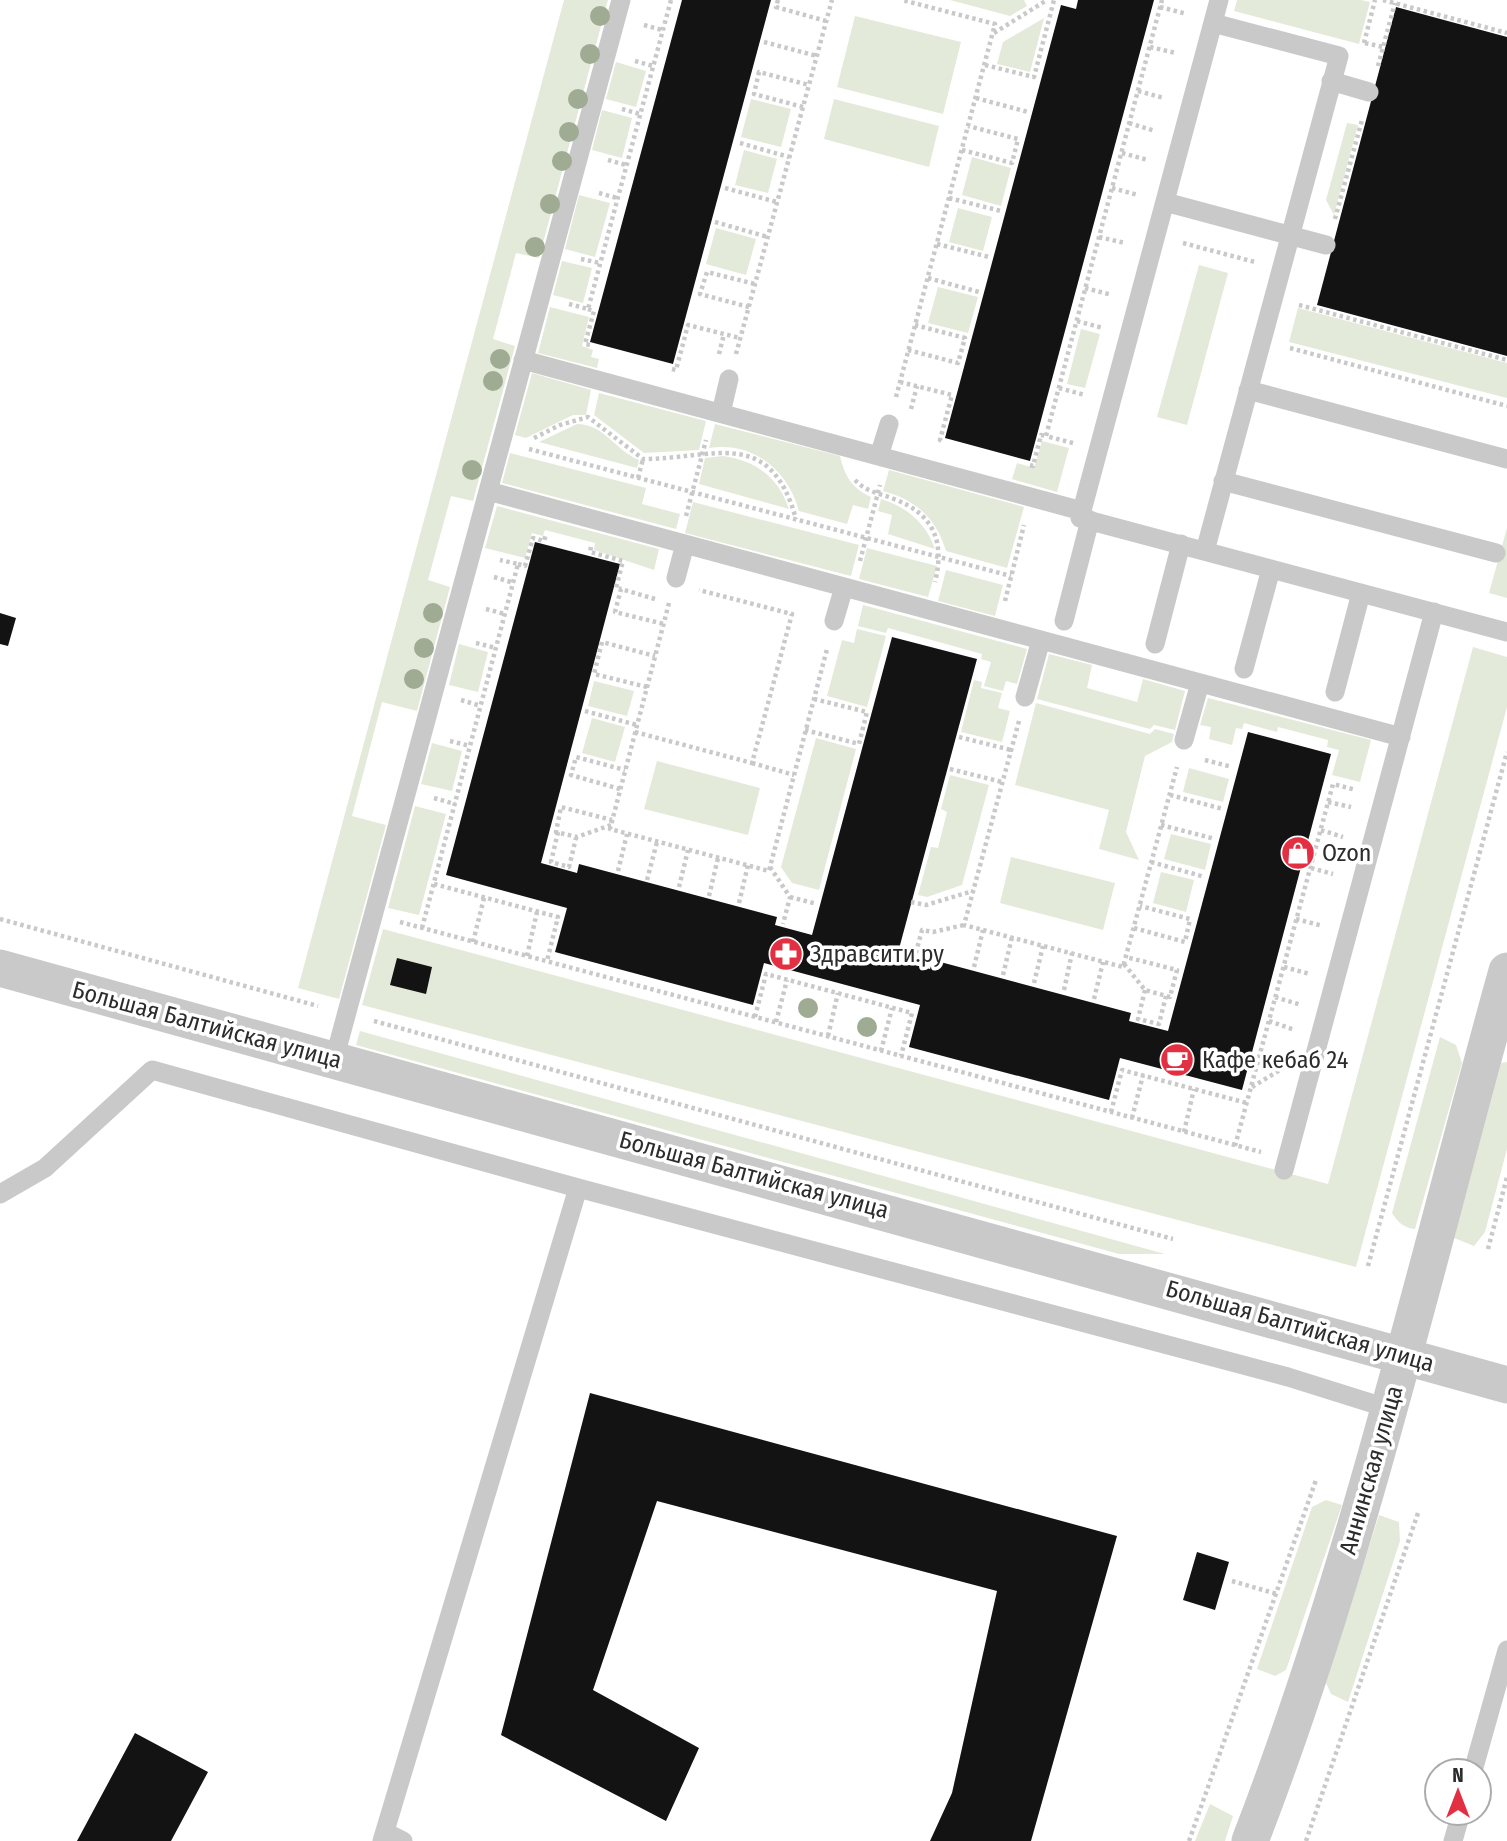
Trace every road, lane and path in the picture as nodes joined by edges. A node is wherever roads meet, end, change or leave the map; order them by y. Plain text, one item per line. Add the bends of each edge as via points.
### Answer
1 (621, 0) edge
2 (671, 0) edge
3 (778, 0) edge
4 (832, 0) edge
5 (902, 0) edge
6 (1047, 0) edge
7 (1054, 0) edge
8 (1162, 0) edge
9 (1219, 0) edge
10 (1375, 0) edge
11 (1383, 0) edge
12 (1395, 3) junction
13 (1160, 7) junction
14 (1192, 15) dead end
15 (826, 21) junction
16 (1213, 23) junction
17 (993, 33) junction
18 (1507, 33) edge
19 (764, 42) dead end
20 (1364, 42) junction
21 (1150, 47) junction
22 (1383, 47) junction
23 (1362, 49) dead end
24 (1182, 54) dead end
25 (817, 56) junction
26 (985, 65) junction
27 (1377, 68) dead end
28 (1331, 81) junction
29 (809, 85) junction
30 (1138, 91) junction
31 (1369, 92) dead end
32 (976, 98) junction
33 (1170, 99) dead end
34 (803, 107) junction
35 (1028, 112) dead end
36 (1129, 123) junction
37 (968, 126) junction
38 (1161, 132) dead end
39 (740, 143) dead end
40 (962, 150) junction
41 (1122, 153) junction
42 (789, 157) junction
43 (1153, 162) dead end
44 (725, 188) dead end
45 (1112, 188) junction
46 (1143, 197) dead end
47 (949, 198) junction
48 (777, 202) junction
49 (1165, 202) junction
50 (1001, 211) dead end
51 (715, 222) dead end
52 (1290, 235) junction
53 (1156, 236) junction
54 (768, 237) junction
55 (1099, 237) junction
56 (937, 244) junction
57 (1130, 245) dead end
58 (1326, 245) dead end
59 (989, 257) dead end
60 (1281, 269) junction
61 (928, 278) junction
62 (755, 284) junction
63 (1085, 288) junction
64 (979, 292) dead end
65 (541, 297) junction
66 (1116, 297) dead end
67 (1294, 303) junction
68 (749, 307) junction
69 (588, 309) junction
70 (1292, 314) dead end
71 (1077, 321) junction
72 (915, 325) junction
73 (1108, 330) dead end
74 (740, 338) junction
75 (1283, 346) dead end
76 (596, 347) dead end
77 (908, 350) junction
78 (523, 360) junction
79 (1507, 360) edge
80 (665, 366) dead end
81 (729, 379) joint
82 (900, 382) junction
83 (917, 386) junction
84 (1059, 388) junction
85 (1248, 390) junction
86 (1090, 396) dead end
87 (912, 404) dead end
88 (1507, 406) edge
89 (713, 411) junction
90 (888, 424) joint
91 (1046, 436) junction
92 (951, 443) dead end
93 (1077, 444) dead end
94 (844, 446) junction
95 (702, 453) junction
96 (888, 458) junction
97 (643, 459) junction
98 (1507, 459) edge
99 (1022, 462) dead end
100 (638, 478) junction
101 (1223, 481) junction
102 (488, 491) junction
103 (692, 492) junction
104 (877, 494) junction
105 (1031, 497) junction
106 (1086, 515) junction
107 (796, 519) junction
108 (558, 536) dead end
109 (866, 537) junction
110 (580, 542) dead end
111 (682, 543) junction
112 (1181, 544) junction
113 (1205, 551) junction
114 (471, 553) junction
115 (1496, 553) dead end
116 (941, 558) junction
117 (518, 564) junction
118 (1271, 569) junction
119 (1011, 576) junction
120 (675, 581) junction
121 (621, 589) junction
122 (853, 589) junction
123 (1361, 593) junction
124 (669, 603) junction
125 (929, 609) junction
126 (1434, 612) junction
127 (834, 621) joint
128 (1064, 621) dead end
129 (664, 624) junction
130 (998, 628) junction
131 (1507, 632) edge
132 (1041, 640) junction
133 (1155, 644) dead end
134 (655, 656) junction
135 (1244, 669) dead end
136 (1200, 683) junction
137 (647, 687) junction
138 (1335, 692) dead end
139 (1025, 697) joint
140 (814, 699) junction
141 (585, 710) dead end
142 (637, 725) junction
143 (806, 730) junction
144 (635, 732) junction
145 (959, 737) dead end
146 (1401, 737) junction
147 (1184, 740) joint
148 (1011, 750) junction
149 (1507, 751) edge
150 (752, 763) junction
151 (950, 769) dead end
152 (625, 771) junction
153 (794, 775) junction
154 (1002, 782) junction
155 (620, 789) junction
156 (1170, 795) junction
157 (1384, 798) junction
158 (1328, 802) junction
159 (1223, 808) dead end
160 (1358, 809) dead end
161 (611, 823) junction
162 (1161, 825) junction
163 (1321, 830) junction
164 (558, 832) junction
165 (627, 834) junction
166 (576, 837) junction
167 (1215, 839) dead end
168 (1350, 839) dead end
169 (657, 842) junction
170 (688, 850) junction
171 (718, 858) junction
172 (1152, 862) junction
173 (748, 865) junction
174 (770, 866) junction
175 (1311, 868) junction
176 (618, 871) dead end
177 (1340, 875) dead end
178 (1205, 877) dead end
179 (647, 880) dead end
180 (434, 884) junction
181 (679, 887) dead end
182 (973, 890) junction
183 (709, 896) dead end
184 (790, 897) junction
185 (484, 898) junction
186 (911, 902) dead end
187 (739, 904) dead end
188 (817, 904) dead end
189 (1140, 906) junction
190 (537, 912) junction
191 (372, 914) junction
192 (0, 919) edge
193 (1296, 919) junction
194 (783, 924) dead end
195 (964, 925) junction
196 (1326, 927) dead end
197 (422, 928) junction
198 (1134, 928) junction
199 (983, 930) junction
200 (1012, 937) junction
201 (473, 942) junction
202 (1043, 946) junction
203 (1072, 953) junction
204 (527, 956) junction
205 (1126, 957) junction
206 (914, 960) dead end
207 (547, 961) junction
208 (1103, 961) junction
209 (1124, 964) junction
210 (974, 967) dead end
211 (1283, 967) junction
212 (0, 968) edge
213 (1507, 971) edge
214 (1003, 975) dead end
215 (1314, 975) dead end
216 (787, 980) junction
217 (1034, 983) dead end
218 (1064, 990) dead end
219 (1144, 990) junction
220 (838, 993) junction
221 (1166, 996) junction
222 (1275, 997) junction
223 (1094, 999) dead end
224 (1305, 1006) dead end
225 (892, 1008) junction
226 (346, 1013) junction
227 (755, 1017) junction
228 (1269, 1021) junction
229 (776, 1022) junction
230 (1299, 1031) dead end
231 (828, 1037) junction
232 (881, 1051) junction
233 (901, 1056) junction
234 (334, 1060) junction
235 (1143, 1075) junction
236 (1194, 1089) junction
237 (1247, 1103) junction
238 (1111, 1112) junction
239 (1132, 1118) junction
240 (1184, 1132) junction
241 (1235, 1146) junction
242 (1286, 1165) joint
243 (1507, 1177) edge
244 (578, 1188) junction
245 (0, 1194) edge
246 (1173, 1239) dead end
247 (1488, 1249) dead end
248 (1368, 1266) dead end
249 (1403, 1354) junction
250 (1507, 1385) edge
251 (1390, 1409) junction
252 (1316, 1480) dead end
253 (1418, 1513) dead end
254 (1232, 1581) dead end
255 (1277, 1594) junction
256 (1507, 1650) edge
257 (1477, 1757) edge
258 (390, 1838) edge
259 (1189, 1841) edge
260 (1250, 1841) edge
261 (1306, 1841) edge

1 - 65 lane
2 - 69 path
3 - 15 path via 776,8
4 - 15 path
5 - 17 path via 995,24
6 - 17 path
7 - 26 path via 1034,77
8 - 13 path
9 - 16 lane
10 - 20 path
11 - 12 path
12 - 18 path
12 - 22 path
13 - 14 path
13 - 21 path
15 - 25 path
16 - 28 lane via 1339,55
16 - 49 lane
17 - 26 path
19 - 25 path
20 - 22 path
20 - 23 path
21 - 24 path
21 - 30 path
22 - 27 path
25 - 29 path
26 - 32 path
28 - 31 lane
28 - 52 lane
29 - 34 path
29 - 34 path via 759,72 756,83 754,94
30 - 33 path
30 - 36 path
32 - 35 path
32 - 37 path
34 - 42 path
36 - 38 path
36 - 41 path
37 - 40 path
37 - 40 path via 1018,139 1012,163
39 - 42 path
40 - 47 path
41 - 43 path
41 - 45 path
42 - 48 path
44 - 48 path
45 - 46 path
45 - 55 path
47 - 50 path
47 - 56 path
48 - 54 path
49 - 52 lane
49 - 53 lane
51 - 54 path
52 - 58 lane
52 - 60 lane
53 - 60 path
53 - 106 lane
54 - 62 path
55 - 57 path
55 - 63 path
56 - 59 path
56 - 61 path
60 - 67 path via 1302,275
60 - 85 lane
61 - 64 path
61 - 72 path
62 - 68 path
62 - 68 path via 707,272 700,294
63 - 66 path
63 - 71 path
65 - 69 path
65 - 78 lane
67 - 70 path
67 - 79 path
68 - 74 path
69 - 76 path via 594,311 585,344
71 - 73 path
71 - 84 path
72 - 77 path
72 - 77 path via 965,338 958,363
74 - 80 path via 688,325 676,370
74 - 81 path
75 - 88 path
77 - 82 path
78 - 89 lane
78 - 102 lane
81 - 89 lane
82 - 83 path
82 - 90 path
83 - 87 path
83 - 92 path via 952,395 940,440
84 - 86 path
84 - 91 path
85 - 98 lane
85 - 101 lane
89 - 94 lane
89 - 95 path
90 - 96 lane
91 - 93 path
91 - 99 path via 1041,435 1034,466
94 - 96 lane
94 - 104 path via 851,476
95 - 97 path
95 - 103 path
95 - 107 path via 738,453 773,471 790,498
96 - 104 path
96 - 105 lane
97 - 100 path
97 - 100 path via 589,417 559,425 521,446
100 - 103 path
101 - 113 lane
101 - 115 lane
102 - 111 lane
102 - 114 lane
103 - 107 path
103 - 111 path
104 - 109 path
104 - 116 path via 896,499 922,516 938,540
105 - 106 lane
105 - 119 path
106 - 112 lane
106 - 128 lane
107 - 109 path
108 - 117 path via 546,533 544,541 533,538 525,566
109 - 116 path
109 - 122 path
110 - 121 path via 592,545 590,552 623,561 616,588
111 - 120 lane
111 - 122 lane
112 - 113 lane
112 - 133 lane
113 - 118 lane
114 - 117 path
114 - 191 lane
116 - 119 path
116 - 125 path
117 - 180 path
118 - 123 lane
118 - 135 lane
119 - 130 path
120 - 124 path
120 - 150 path via 792,614
121 - 124 path
121 - 129 path via 615,612
122 - 125 lane
122 - 127 lane
123 - 126 lane
123 - 138 lane
124 - 129 path
125 - 130 lane
126 - 131 lane
126 - 146 lane
127 - 140 path
129 - 134 path
130 - 132 lane
132 - 136 lane
132 - 139 lane
134 - 137 path
134 - 137 path via 602,642 594,674
136 - 146 lane
136 - 147 lane
137 - 142 path
139 - 148 path
140 - 143 path
140 - 143 path via 867,712 859,744
141 - 142 path
142 - 144 path
143 - 153 path
144 - 150 path
144 - 152 path
145 - 148 path
146 - 157 lane
147 - 156 path
148 - 154 path
149 - 248 path
150 - 153 path
151 - 154 path
152 - 155 path
152 - 155 path via 576,757 570,775
153 - 174 path
154 - 182 path
155 - 161 path
156 - 159 path
156 - 162 path
157 - 158 path via 1333,784
157 - 242 lane
158 - 160 path
158 - 163 path
161 - 164 path via 561,807
161 - 165 path via 610,829
161 - 166 path
162 - 167 path
162 - 172 path
163 - 168 path
163 - 175 path
164 - 166 path
164 - 166 path via 551,862 569,867
165 - 169 path
165 - 176 path
169 - 170 path
169 - 179 path
170 - 171 path
170 - 181 path
171 - 173 path
171 - 183 path
172 - 178 path
172 - 189 path
173 - 174 path via 769,871
173 - 187 path
174 - 184 path
175 - 177 path
175 - 193 path
180 - 185 path
180 - 197 path
182 - 186 path via 926,905
182 - 195 path
184 - 188 path
184 - 194 path
185 - 190 path
185 - 201 path
189 - 198 path
189 - 198 path via 1190,919 1185,942
190 - 204 path
190 - 207 path via 558,917
191 - 197 path
191 - 226 lane
192 - 226 path
193 - 196 path
193 - 211 path
195 - 199 path
195 - 206 path via 922,930
197 - 201 path
198 - 205 path
199 - 200 path
199 - 210 path
200 - 202 path
200 - 214 path
201 - 204 path
202 - 203 path
202 - 217 path
203 - 208 path
203 - 218 path
204 - 207 path
205 - 209 path
205 - 221 path via 1177,970 1170,997
207 - 227 path
208 - 209 path
208 - 223 path
209 - 219 path
211 - 215 path
211 - 222 path
212 - 234 street, Большая Балтийская улица
213 - 249 street, Аннинская улица
216 - 220 path
216 - 227 path via 766,974
216 - 229 path
219 - 221 path
219 - 221 path via 1138,1019 1159,1024
220 - 225 path
220 - 231 path
222 - 224 path
222 - 228 path
225 - 232 path
225 - 233 path via 912,1013
226 - 234 lane
226 - 246 path
227 - 229 path
228 - 230 path
228 - 237 path
229 - 231 path
231 - 232 path
232 - 233 path
233 - 238 path
234 - 249 street, Большая Балтийская улица
235 - 236 path
235 - 238 path via 1122,1070
235 - 239 path
236 - 237 path
236 - 240 path
237 - 241 path
238 - 239 path
239 - 240 path
240 - 241 path
241 - 242 path
243 - 247 path
244 - 245 lane via 152,1070 45,1168
244 - 251 lane via 1288,1377
244 - 258 lane
249 - 250 street, Большая Балтийская улица
249 - 251 street, Аннинская улица
251 - 260 street, Аннинская улица via 1367,1498
252 - 255 path
253 - 261 path
254 - 255 path
255 - 259 path
256 - 257 lane

